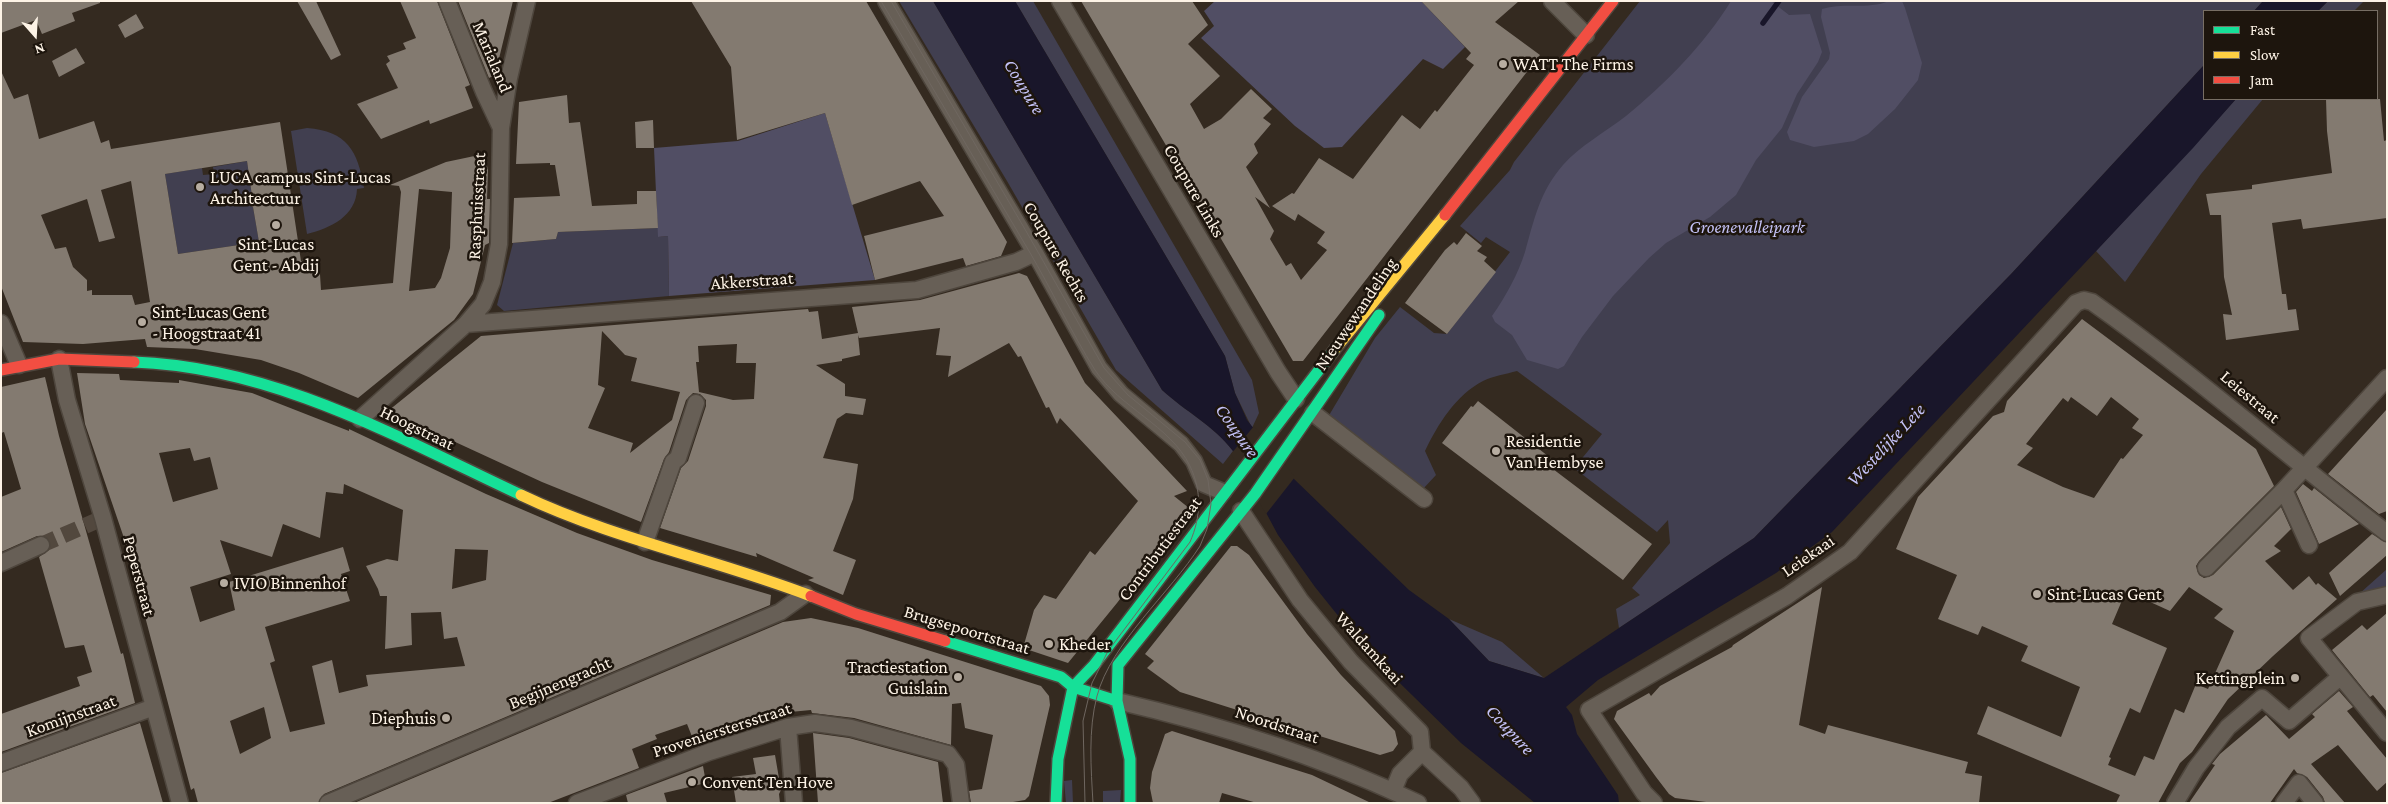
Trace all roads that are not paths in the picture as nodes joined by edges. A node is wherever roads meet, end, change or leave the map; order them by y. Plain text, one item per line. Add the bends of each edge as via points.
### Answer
1 (447, 1) edge
2 (526, 1) edge
3 (886, 1) edge
4 (1060, 1) edge
5 (1552, 1) edge
6 (1613, 1) edge
7 (1586, 35) junction
8 (501, 128) junction
9 (1457, 200) junction
10 (1035, 253) junction
11 (2084, 300) joint
12 (1, 323) edge
13 (466, 324) junction
14 (59, 359) junction
15 (20, 365) junction
16 (1, 370) edge
17 (2387, 378) edge
18 (1296, 399) junction
19 (696, 403) dead end
20 (1313, 413) junction
21 (360, 419) junction
22 (1273, 429) joint
23 (2304, 469) junction
24 (2284, 490) junction
25 (1223, 492) junction
26 (1424, 499) dead end
27 (1240, 511) junction
28 (2387, 533) edge
29 (645, 542) junction
30 (41, 545) tunnel mouth
31 (2310, 545) dead end
32 (1, 562) edge
33 (2206, 568) dead end
34 (805, 594) junction
35 (2387, 595) edge
36 (2340, 676) junction
37 (1073, 687) junction
38 (1118, 700) junction
39 (154, 707) junction
40 (788, 727) junction
41 (2387, 733) edge
42 (1422, 752) junction
43 (1, 763) edge
44 (1393, 791) junction
45 (180, 803) edge
46 (328, 803) edge
47 (578, 803) edge
48 (794, 803) edge
49 (961, 803) edge
50 (1056, 803) edge
51 (1130, 803) edge
52 (1418, 803) edge
53 (1472, 803) edge
54 (1654, 803) edge
55 (2175, 803) edge
56 (2284, 803) edge
57 (2315, 803) edge

1 - 8 street, Marialand
2 - 8 street, Rasphuisstraat
3 - 10 street, Coupure Rechts
4 - 18 street, Coupure Links
5 - 7 street
6 - 7 main road, Nieuwewandeling
7 - 9 main road, Nieuwewandeling
8 - 13 street, Rasphuisstraat via 499,244 492,282 483,304
9 - 18 main road, Nieuwewandeling
9 - 20 main road, Nieuwewandeling
10 - 13 street, Akkerstraat via 1016,262 917,290
10 - 25 street, Coupure Rechts via 1107,379 1181,444 1194,460 1204,484
11 - 23 street, Leiestraat via 2092,302 2207,387
11 - 54 street, Leiekaai via 2076,303 1850,552 1787,596 1589,710
12 - 15 street
13 - 21 street, Rasphuisstraat
14 - 15 main road, Hoogstraat
14 - 21 main road, Hoogstraat via 196,368 259,381
14 - 39 street, Peperstraat via 66,400 103,518
15 - 16 main road, Hoogstraat
17 - 23 street
18 - 22 main road, Nieuwewandeling
19 - 29 street
20 - 26 street
20 - 27 main road, Nieuwewandeling
21 - 29 main road, Hoogstraat via 525,497
22 - 25 main road, Contributiestraat
23 - 24 street
23 - 28 street, Leiestraat
24 - 31 street
24 - 33 street
25 - 37 main road, Contributiestraat via 1094,666
27 - 38 main road via 1118,665
27 - 42 street, Waldamkaai via 1306,608 1351,662 1420,732
29 - 34 main road, Hoogstraat
30 - 32 street
34 - 37 main road, Brugsepoortstraat via 856,614 1061,677
34 - 46 street, Begijnengracht via 780,612
35 - 36 street via 2357,602 2309,638
36 - 41 street
36 - 55 street via 2290,721 2262,698 2228,727 2196,768
37 - 38 main road, Brugsepoortstraat
37 - 50 main road via 1060,738
38 - 44 street, Noordstraat via 1288,748
38 - 51 main road via 1130,759
39 - 43 street, Komijnstraat
39 - 45 street, Peperstraat
40 - 47 street, Provenierstersstraat via 709,752
40 - 48 street
40 - 49 street, Provenierstersstraat via 815,723 851,728 948,754 956,765
42 - 44 street via 1400,774
42 - 53 street via 1461,788
44 - 52 street, Noordstraat
56 - 57 street via 2299,784

